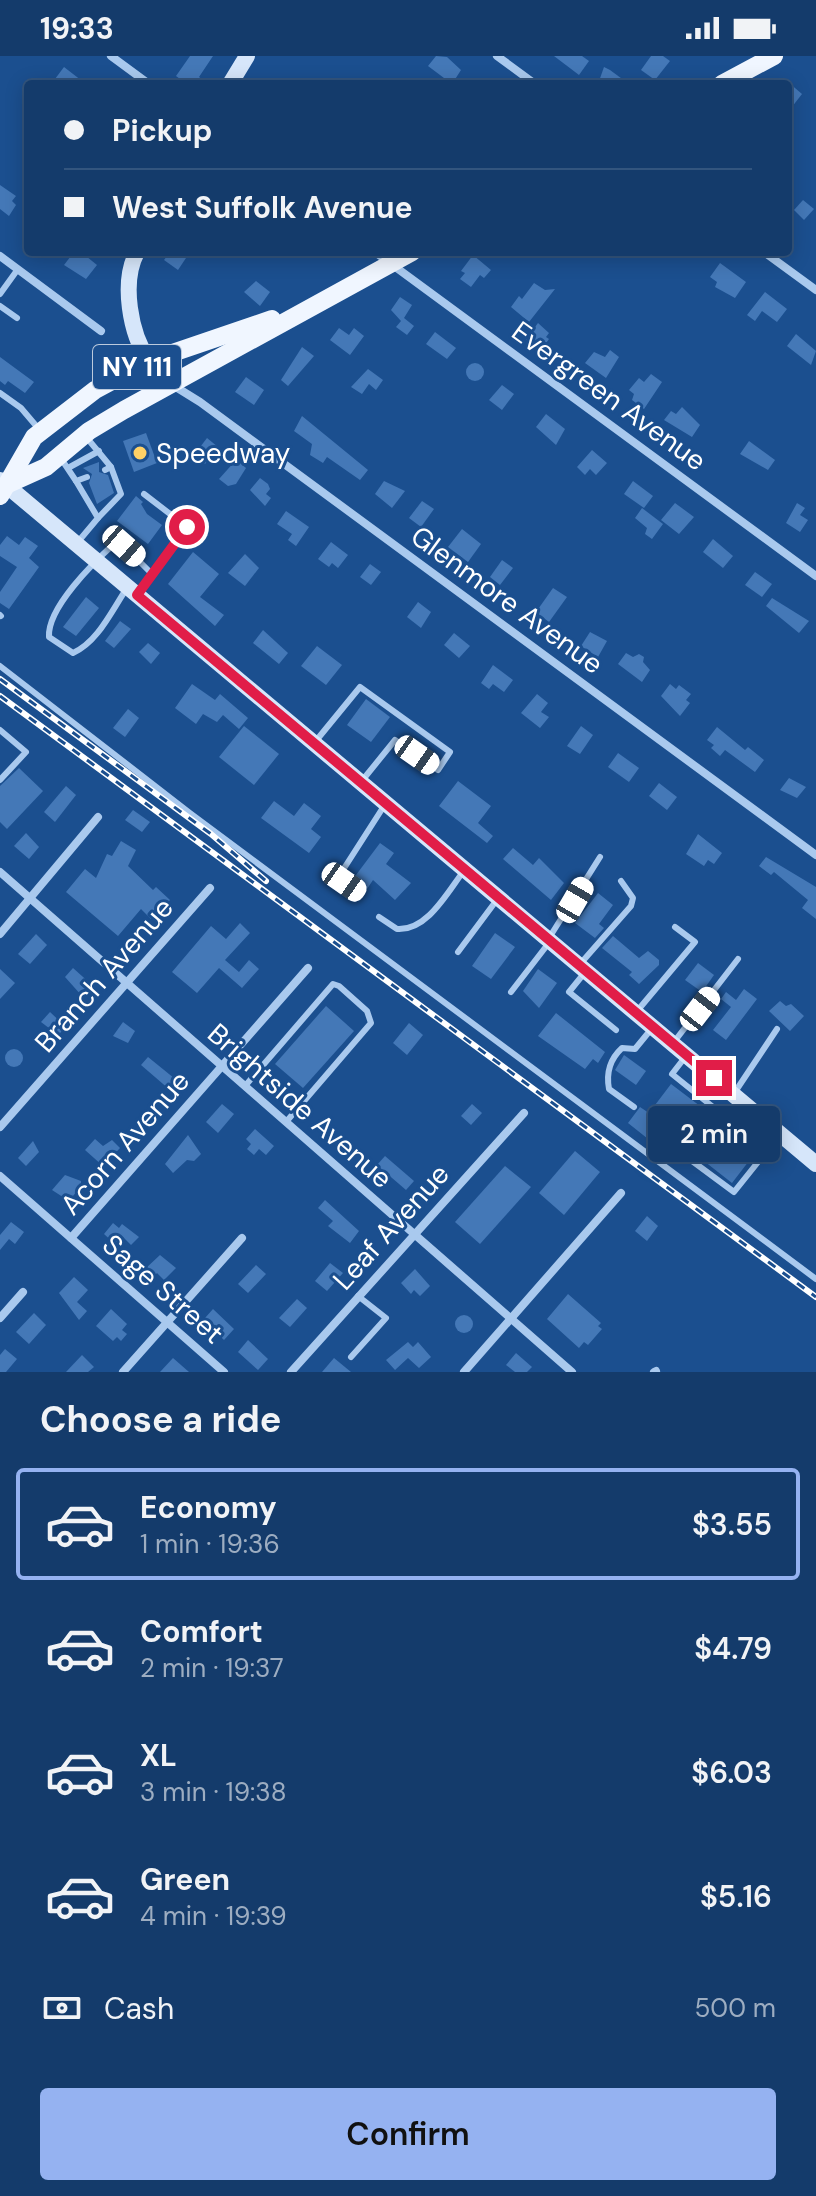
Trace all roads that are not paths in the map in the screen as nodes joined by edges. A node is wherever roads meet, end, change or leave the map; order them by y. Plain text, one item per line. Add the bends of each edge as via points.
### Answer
1 (111, 56) edge
2 (247, 56) edge
3 (497, 56) edge
4 (774, 56) edge
5 (144, 80) edge
6 (232, 80) edge
7 (530, 80) edge
8 (729, 80) edge
9 (0, 256) edge
10 (135, 256) edge
11 (380, 256) edge
12 (405, 256) edge
13 (769, 256) edge
14 (391, 264) junction
15 (18, 269) junction
16 (816, 290) edge
17 (0, 294) edge
18 (0, 306) edge
19 (307, 308) junction
20 (17, 318) dead end
21 (101, 331) dead end
22 (149, 361) junction
23 (171, 383) junction
24 (0, 393) edge
25 (124, 410) junction
26 (40, 431) junction
27 (85, 435) junction
28 (99, 451) junction
29 (64, 462) junction
30 (87, 477) dead end
31 (76, 481) junction
32 (2, 487) edge
33 (93, 494) dead end
34 (144, 494) dead end
35 (84, 497) junction
36 (98, 518) junction
37 (77, 544) junction
38 (96, 560) junction
39 (152, 574) junction
40 (816, 576) edge
41 (132, 591) junction
42 (0, 666) edge
43 (0, 730) edge
44 (314, 743) junction
45 (0, 780) edge
46 (361, 782) junction
47 (386, 803) junction
48 (98, 817) dead end
49 (816, 855) edge
50 (600, 857) dead end
51 (465, 870) junction
52 (0, 872) edge
53 (621, 881) dead end
54 (210, 888) dead end
55 (358, 892) dead end
56 (498, 898) junction
57 (31, 899) junction
58 (379, 917) dead end
59 (675, 927) dead end
60 (0, 934) edge
61 (549, 941) junction
62 (458, 952) dead end
63 (738, 959) dead end
64 (308, 968) dead end
65 (582, 968) junction
66 (127, 982) junction
67 (511, 992) dead end
68 (635, 1013) junction
69 (653, 1027) junction
70 (777, 1029) dead end
71 (616, 1030) dead end
72 (673, 1044) junction
73 (686, 1056) junction
74 (221, 1066) junction
75 (245, 1086) junction
76 (738, 1098) junction
77 (634, 1107) dead end
78 (713, 1107) junction
79 (524, 1113) dead end
80 (286, 1122) junction
81 (0, 1127) edge
82 (773, 1127) junction
83 (816, 1164) edge
84 (0, 1176) edge
85 (621, 1193) dead end
86 (413, 1234) junction
87 (71, 1238) junction
88 (242, 1238) dead end
89 (816, 1279) edge
90 (23, 1292) dead end
91 (358, 1296) junction
92 (0, 1318) edge
93 (511, 1319) junction
94 (167, 1322) junction
95 (351, 1357) dead end
96 (123, 1372) edge
97 (224, 1372) edge
98 (291, 1372) edge
99 (464, 1372) edge
100 (572, 1372) edge

1 - 5 street
2 - 6 main road
3 - 7 street
4 - 8 main road
9 - 15 street
10 - 22 main road via 131,315 140,349
11 - 14 street, Evergreen Avenue
12 - 14 main road, NY 111
13 - 16 street
14 - 19 main road, NY 111
14 - 40 street, Evergreen Avenue
15 - 17 lane
15 - 21 street
18 - 20 lane
19 - 22 main road, NY 111
19 - 23 main road, NY 111
22 - 25 main road via 148,377
22 - 26 main road, NY 111 via 95,390
23 - 25 main road, NY 111
23 - 49 street, Glenmore Avenue
24 - 26 lane
25 - 27 main road, NY 111
26 - 32 main road, NY 111
27 - 28 lane
27 - 29 main road, NY 111
28 - 29 lane
28 - 36 lane via 121,494
29 - 31 lane
29 - 32 main road, NY 111
30 - 31 lane
31 - 35 lane
32 - 37 main road
33 - 35 lane
34 - 39 lane via 187,527
35 - 36 lane
36 - 37 lane
37 - 38 main road
38 - 39 lane via 115,543
38 - 41 main road
38 - 41 lane via 56,610 49,637 73,653 79,650
39 - 41 lane
41 - 44 main road
42 - 89 lane via 202,823
43 - 45 lane via 26,752
44 - 46 main road
44 - 46 lane via 360,687 450,752 438,770 395,740
46 - 47 main road
47 - 51 main road
47 - 55 lane via 341,873
48 - 57 street
50 - 61 lane
51 - 56 main road
51 - 58 lane via 414,926 397,929
52 - 57 street, Brightside Avenue
53 - 65 lane via 633,898 631,906
54 - 66 street, Branch Avenue
56 - 61 main road
56 - 62 lane
57 - 60 street
57 - 66 street, Brightside Avenue
59 - 68 lane via 695,942
61 - 65 main road
61 - 67 lane
63 - 72 lane
64 - 74 street, Acorn Avenue
65 - 68 main road
65 - 71 lane via 569,992
66 - 74 street, Brightside Avenue
66 - 81 street, Branch Avenue
68 - 69 main road
69 - 72 main road
69 - 77 lane via 635,1049 622,1048 607,1077 609,1089
70 - 76 lane
72 - 73 main road
73 - 76 main road
73 - 78 lane via 672,1074
74 - 75 street, Brightside Avenue
74 - 87 street, Acorn Avenue
75 - 80 street, Brightside Avenue
75 - 80 lane via 333,984 339,986 367,1011 371,1023
76 - 78 lane via 727,1118
76 - 82 main road
78 - 82 lane via 695,1128 695,1140 684,1155 734,1192 762,1157 761,1145
79 - 86 street, Leaf Avenue
80 - 86 street, Brightside Avenue
82 - 83 main road
84 - 87 street, Sage Street
85 - 93 street
86 - 91 street, Leaf Avenue
86 - 93 street, Brightside Avenue
87 - 94 street, Sage Street
88 - 94 street
90 - 92 street
91 - 95 lane via 386,1318
91 - 98 street, Leaf Avenue
93 - 99 street
93 - 100 street, Brightside Avenue
94 - 96 street
94 - 97 street, Sage Street

